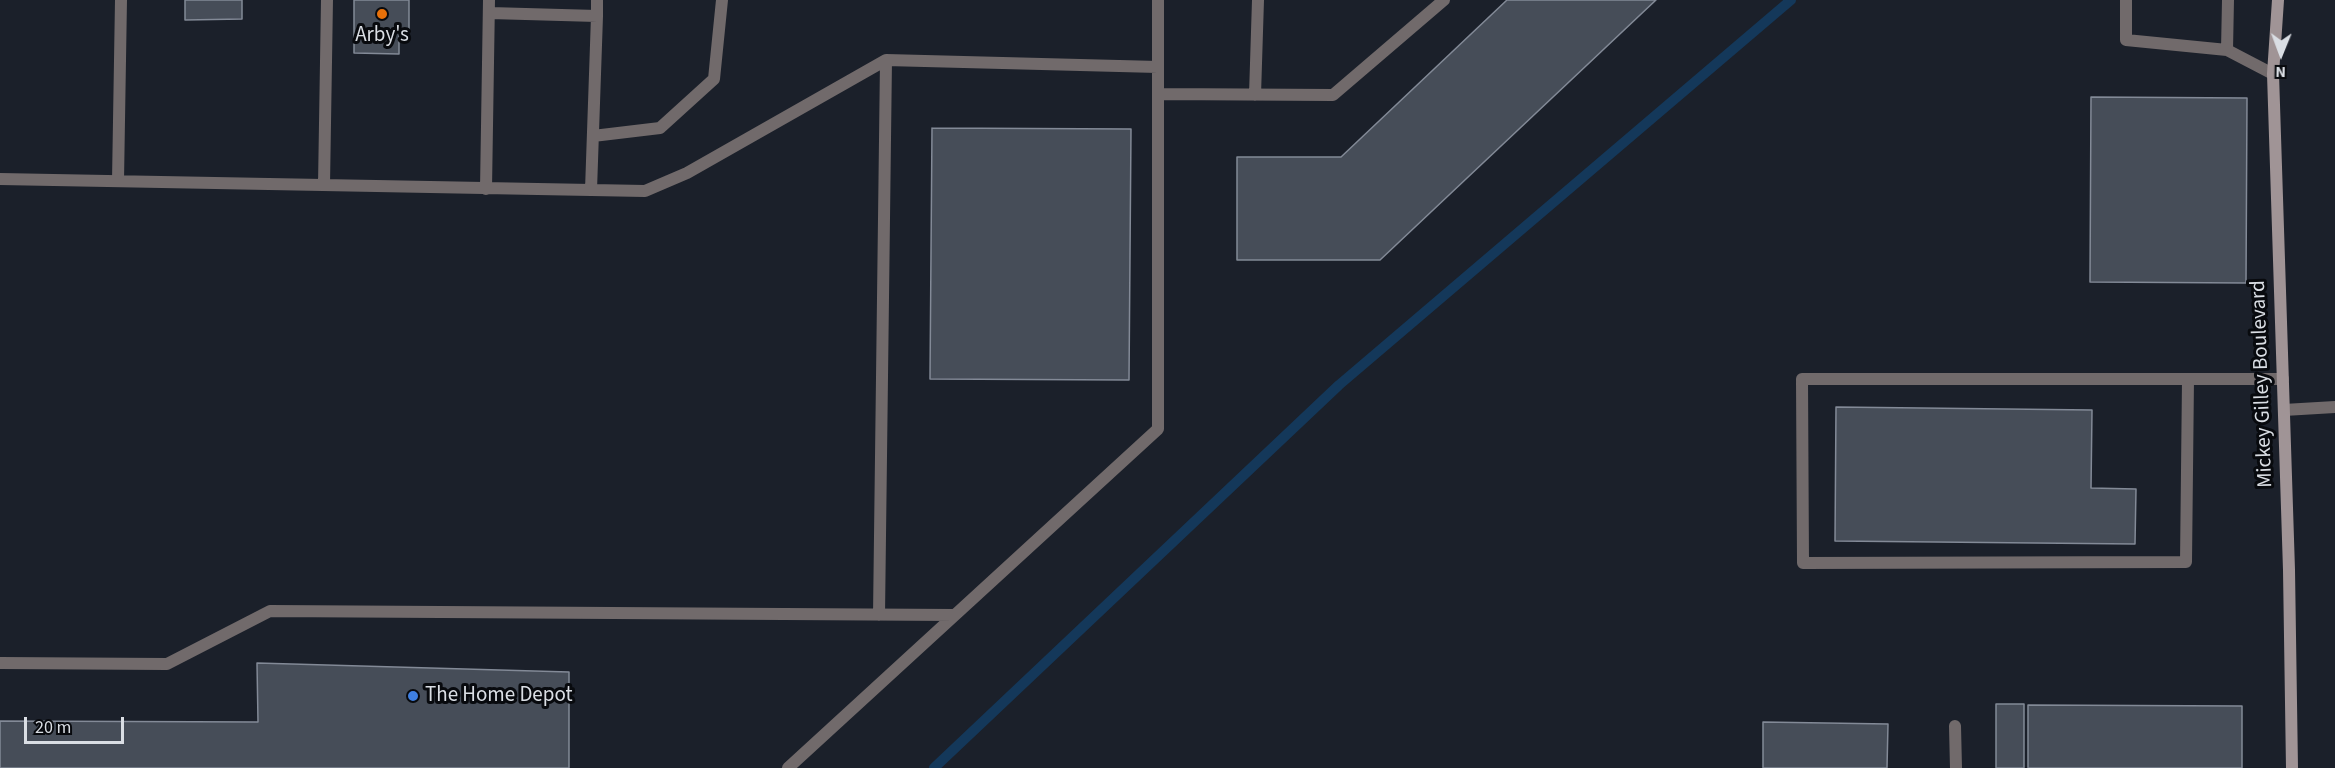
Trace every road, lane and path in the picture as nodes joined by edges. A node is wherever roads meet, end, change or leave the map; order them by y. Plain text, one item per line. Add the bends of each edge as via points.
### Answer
1 (121, 0) edge
2 (327, 0) edge
3 (489, 0) edge
4 (597, 0) edge
5 (722, 0) edge
6 (1158, 0) edge
7 (1258, 0) edge
8 (1444, 0) edge
9 (2126, 0) edge
10 (2228, 0) edge
11 (2278, 0) edge
12 (490, 13) junction
13 (597, 16) junction
14 (2227, 50) junction
15 (886, 60) junction
16 (1158, 67) junction
17 (2273, 74) junction
18 (1158, 94) junction
19 (1255, 95) junction
20 (593, 136) junction
21 (0, 180) edge
22 (118, 181) junction
23 (324, 185) junction
24 (486, 189) junction
25 (591, 190) junction
26 (2188, 379) junction
27 (2283, 379) junction
28 (2335, 407) edge
29 (2284, 410) junction
30 (879, 615) junction
31 (955, 615) junction
32 (0, 663) edge
33 (1955, 726) dead end
34 (788, 768) edge
35 (1956, 768) edge
36 (2292, 768) edge

1 - 22 lane
2 - 23 lane
3 - 12 lane
4 - 13 lane
5 - 20 lane via 714,79 660,128
6 - 16 lane
7 - 19 lane
8 - 19 lane via 1333,95
9 - 14 lane via 2126,40
10 - 14 lane
11 - 17 street, Mickey Gilley Boulevard
12 - 13 lane
12 - 24 lane
13 - 20 lane
14 - 17 lane
15 - 16 lane
15 - 25 lane via 687,173 645,191
15 - 30 lane
16 - 18 lane
17 - 27 street, Mickey Gilley Boulevard
18 - 19 lane
18 - 31 lane via 1158,429
20 - 25 lane
21 - 22 lane
22 - 23 lane
23 - 24 lane
24 - 25 lane
26 - 26 lane via 1802,379 1803,563 2186,562
26 - 27 lane
27 - 29 street, Mickey Gilley Boulevard
28 - 29 lane
29 - 36 street, Mickey Gilley Boulevard
30 - 31 lane
30 - 32 lane via 270,611 167,664
31 - 34 lane
33 - 35 lane

